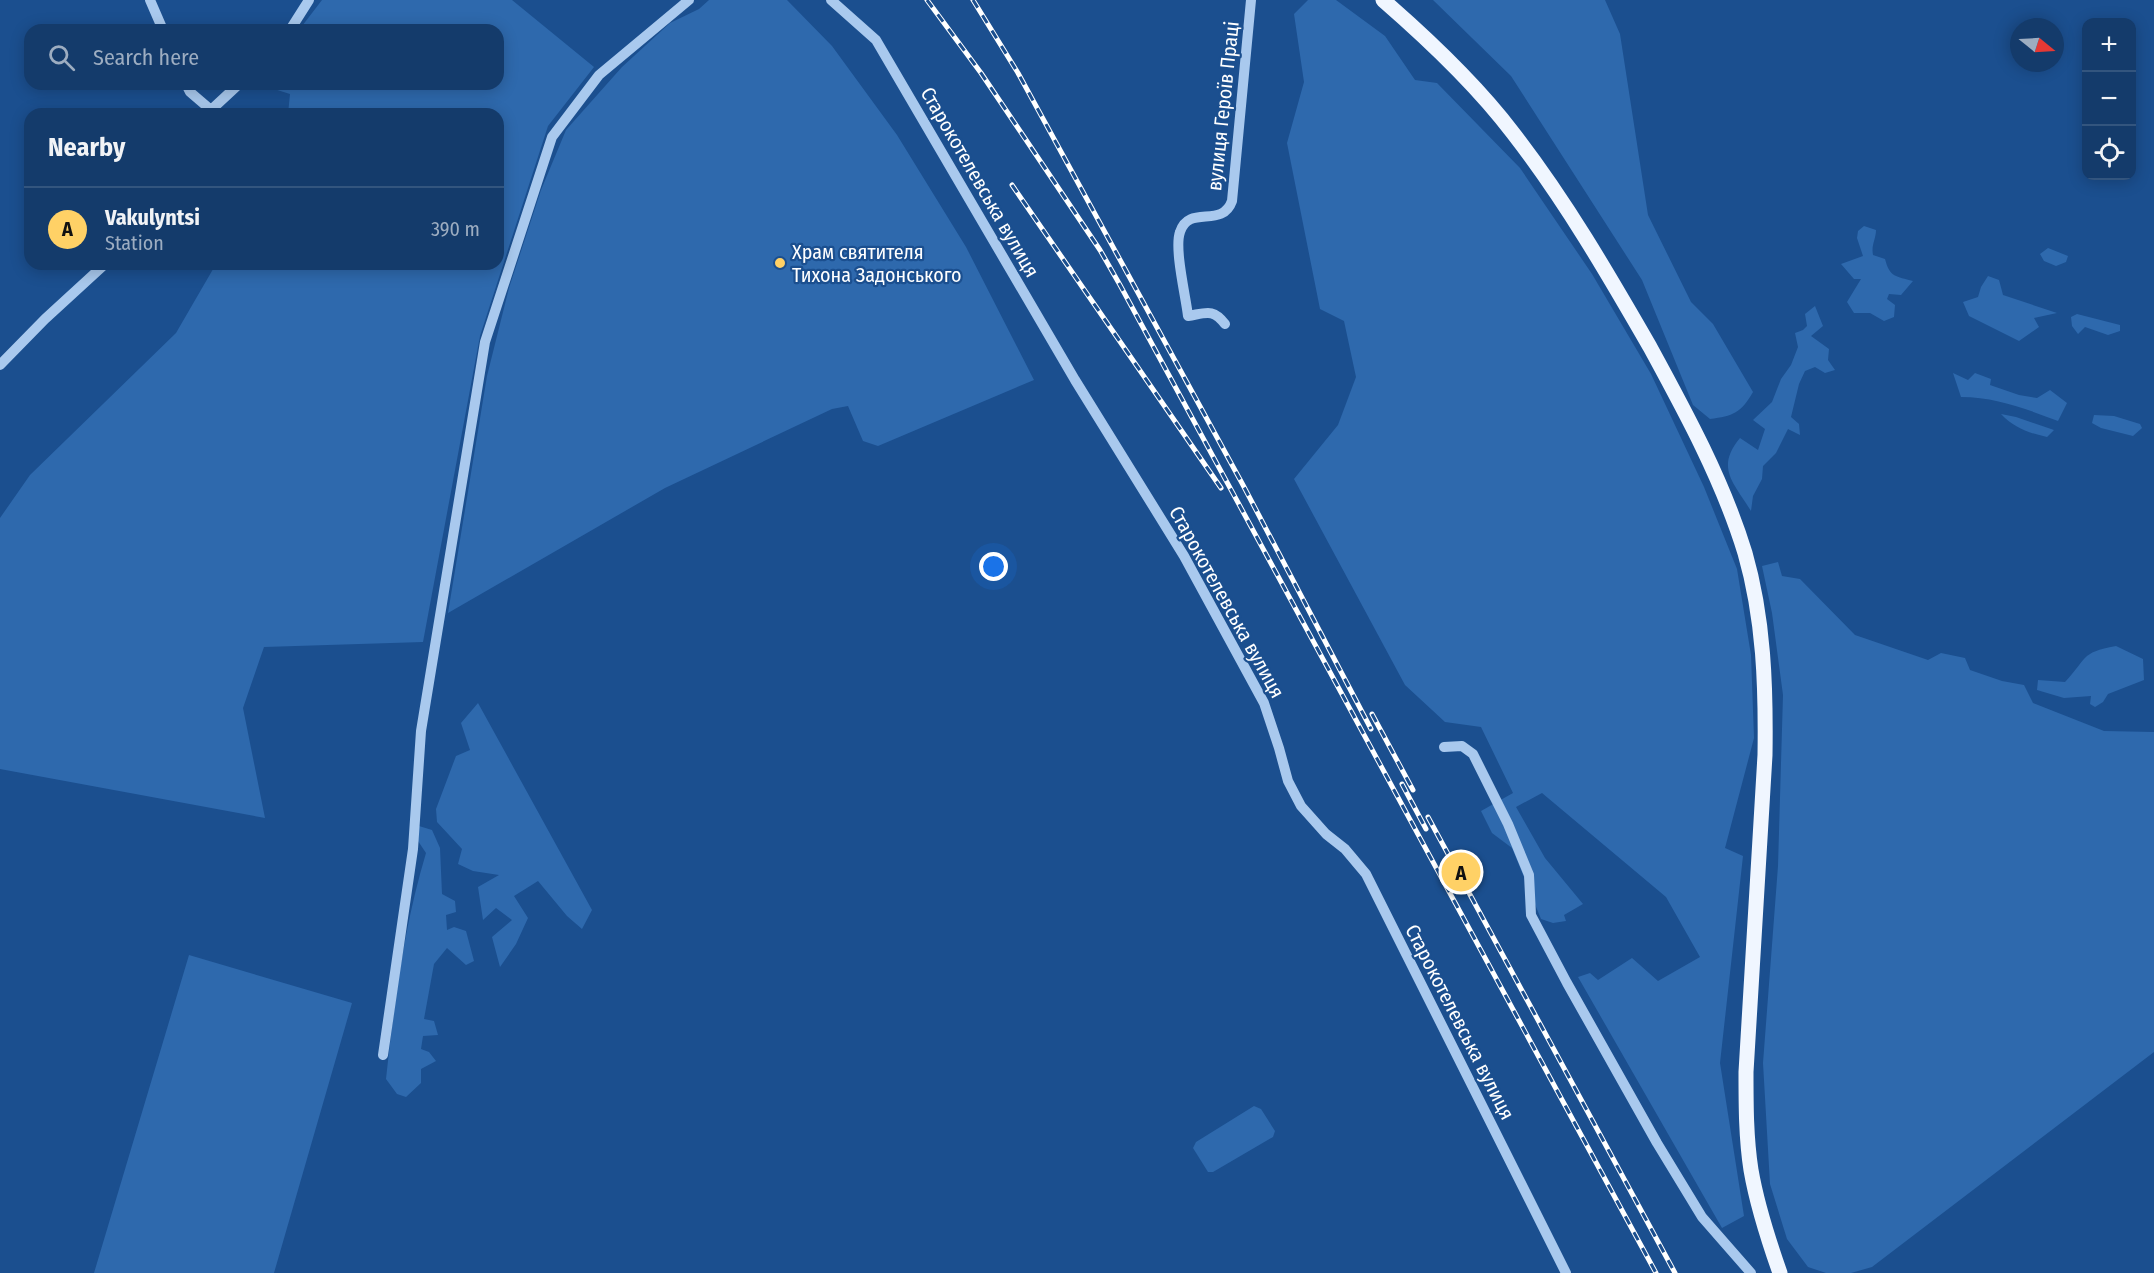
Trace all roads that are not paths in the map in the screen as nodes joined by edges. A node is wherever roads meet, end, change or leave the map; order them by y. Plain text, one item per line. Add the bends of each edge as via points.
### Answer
1 (150, 0) edge
2 (309, 0) edge
3 (689, 0) edge
4 (831, 0) edge
5 (1251, 0) edge
6 (1383, 0) edge
7 (160, 24) edge
8 (294, 24) edge
9 (189, 90) edge
10 (233, 90) edge
11 (206, 108) edge
12 (214, 108) edge
13 (98, 270) edge
14 (1225, 324) dead end
15 (0, 365) edge
16 (1444, 747) dead end
17 (383, 1055) dead end
18 (1777, 1272) edge
19 (1566, 1273) edge
20 (1751, 1273) edge

1 - 7 street
2 - 8 street
3 - 17 street via 599,75 552,137 484,342 421,731 411,868
4 - 19 street, Старокотелевська вулиця via 876,39 1075,380 1184,556 1264,703 1297,798 1312,819 1366,874
5 - 14 street, вулиця Героїв Праці via 1232,201 1224,214 1186,221 1178,244 1188,316 1211,312 1218,314
6 - 18 main road via 1445,58 1505,123 1574,220 1673,389 1718,481 1744,553 1758,612 1766,709 1746,1121 1751,1170
9 - 11 street
10 - 12 street
13 - 15 street
16 - 20 street via 1462,747 1473,754 1529,875 1531,915 1567,983 1702,1217

